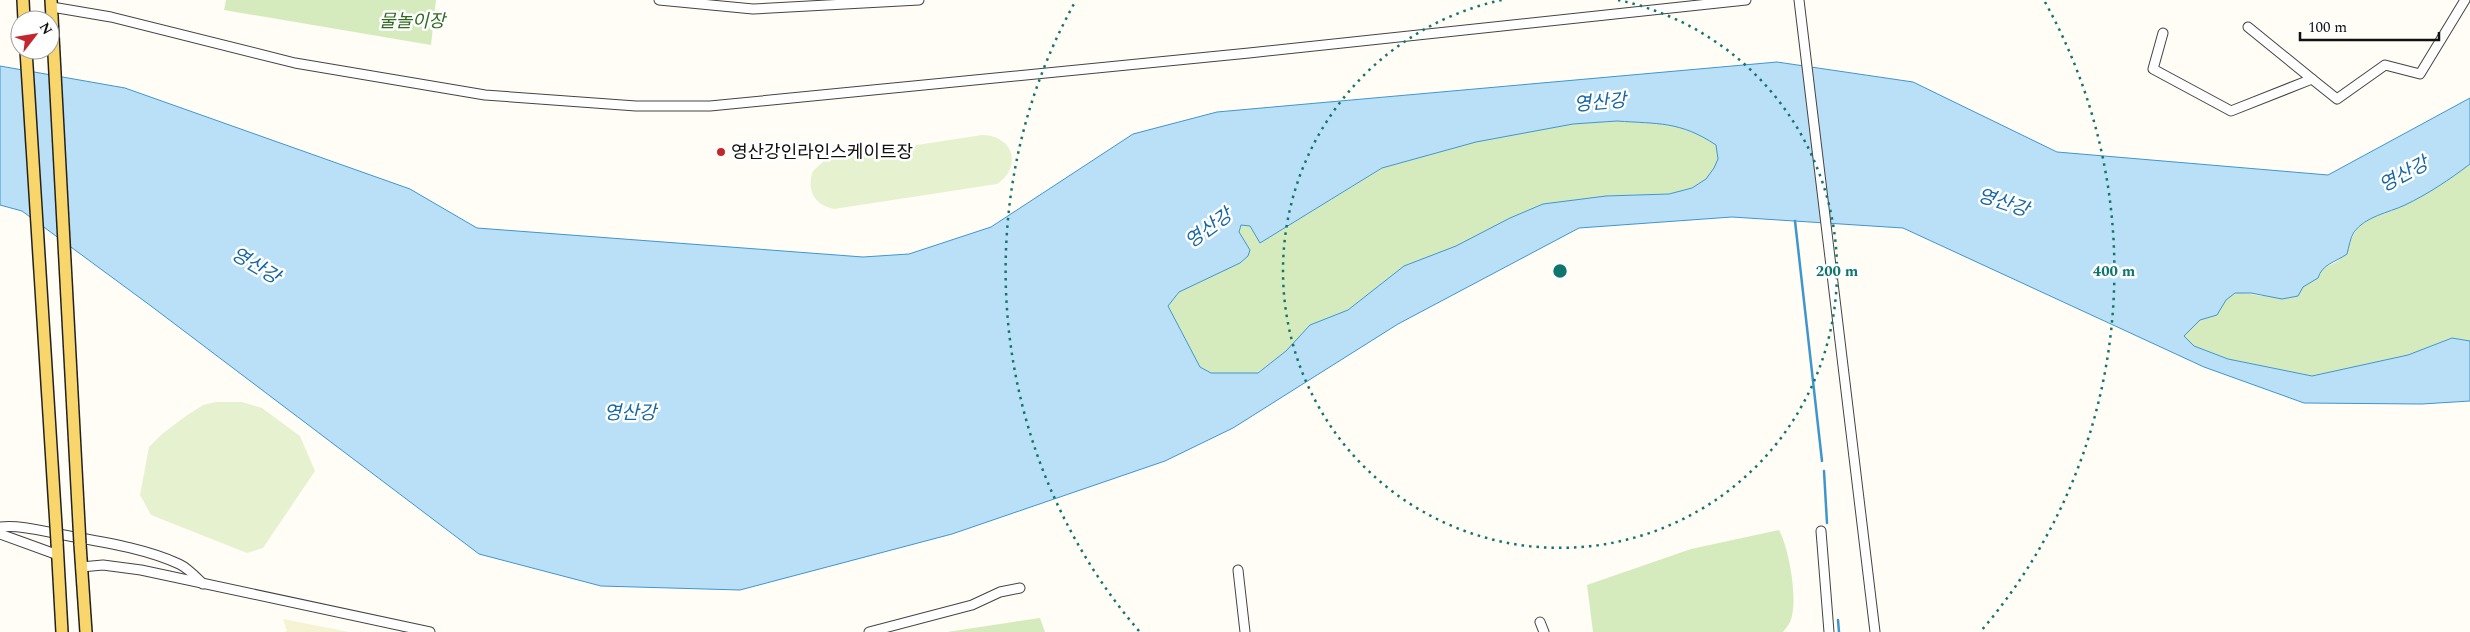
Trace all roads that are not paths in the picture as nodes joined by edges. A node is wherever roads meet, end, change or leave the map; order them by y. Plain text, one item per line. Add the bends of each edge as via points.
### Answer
1 (659, 0) edge
2 (917, 0) edge
3 (1698, 0) edge
4 (1746, 0) edge
5 (1799, 0) edge
6 (2465, 0) edge
7 (52, 8) edge
8 (1665, 10) junction
9 (2248, 27) dead end
10 (2163, 33) dead end
11 (27, 60) edge
12 (2312, 79) junction
13 (0, 527) edge
14 (1821, 531) dead end
15 (0, 534) edge
16 (58, 555) junction
17 (81, 567) junction
18 (1238, 570) dead end
19 (204, 585) junction
20 (1020, 588) dead end
21 (1540, 622) dead end
22 (62, 632) edge
23 (86, 632) edge
24 (430, 632) edge
25 (869, 632) edge
26 (1245, 632) edge
27 (1544, 632) edge
28 (1829, 632) edge
29 (1875, 632) edge

1 - 2 street via 753,8
3 - 8 street
4 - 8 street
5 - 29 street
6 - 12 street via 2420,74 2385,65 2337,99
7 - 8 street via 111,17 295,63 352,73 485,95 636,106 710,106
7 - 17 main road, bridge
9 - 12 street
10 - 12 street via 2153,69 2231,111
11 - 16 main road, bridge
13 - 19 street via 31,528 96,540 156,556 181,565
14 - 28 street
15 - 16 street
16 - 22 main road
17 - 19 street via 103,565 141,570
17 - 23 main road
18 - 26 street
19 - 24 street
20 - 25 street via 1000,592 972,605
21 - 27 street

